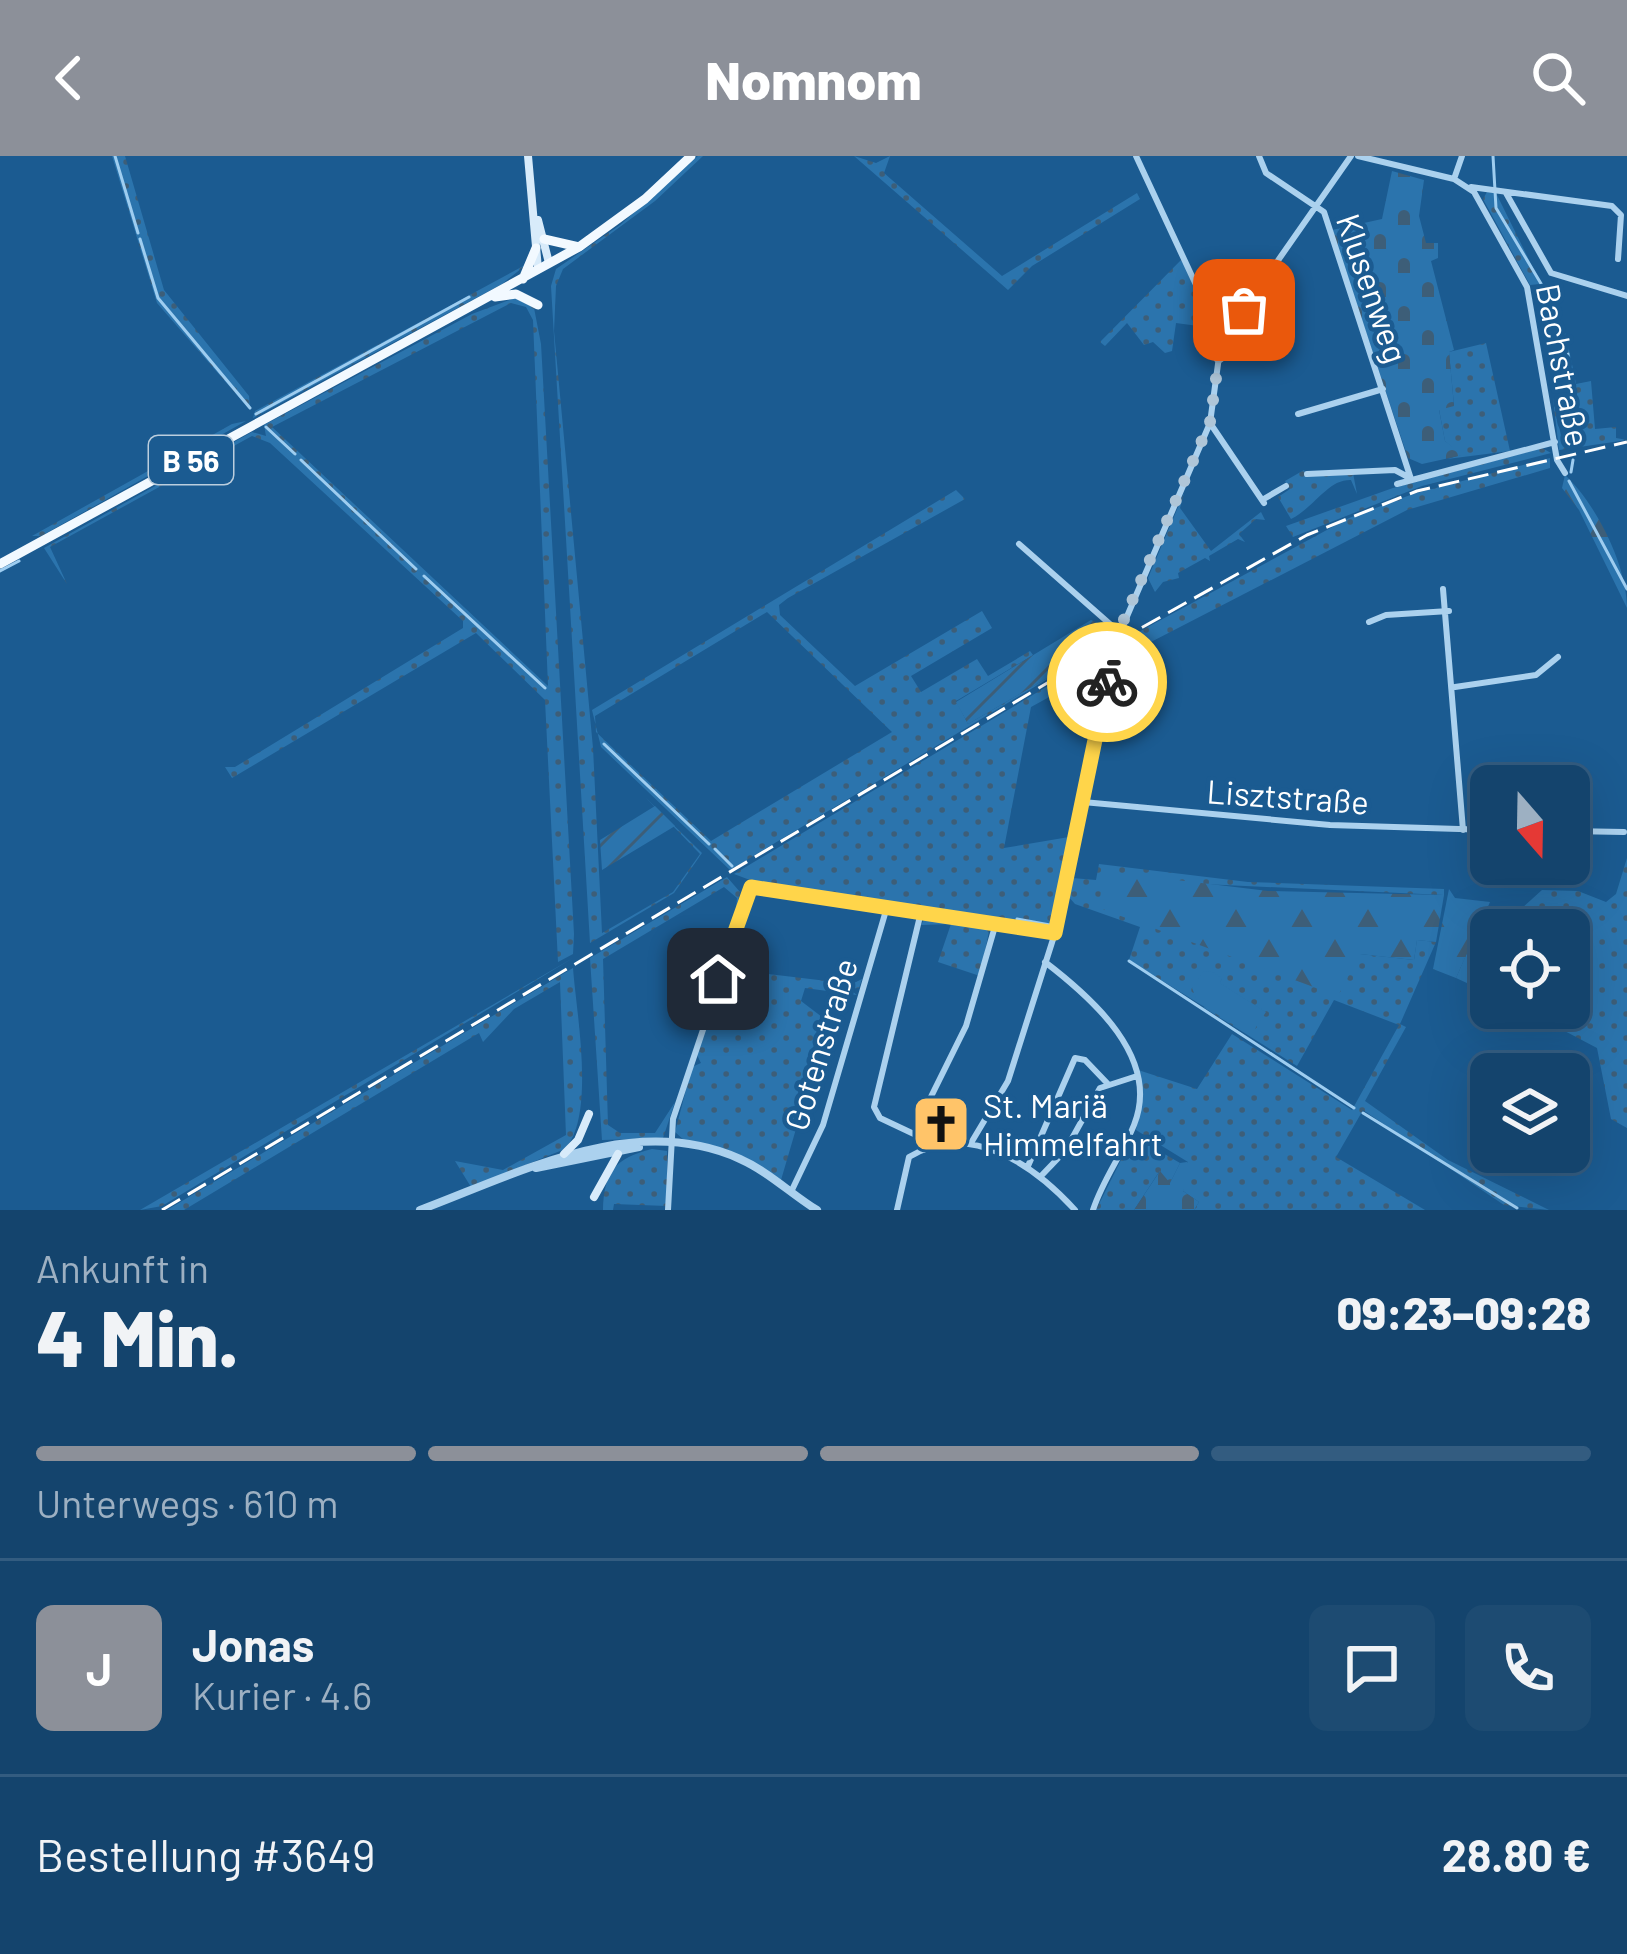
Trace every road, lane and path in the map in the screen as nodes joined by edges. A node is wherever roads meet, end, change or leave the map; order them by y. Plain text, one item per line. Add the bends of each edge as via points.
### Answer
1 (528, 156) edge
2 (691, 156) edge
3 (1136, 156) edge
4 (1259, 156) edge
5 (1354, 156) edge
6 (1462, 156) edge
7 (1454, 179) junction
8 (1470, 188) junction
9 (1506, 193) junction
10 (1316, 205) junction
11 (534, 207) junction
12 (544, 238) junction
13 (578, 247) junction
14 (536, 248) junction
15 (1618, 259) dead end
16 (543, 268) junction
17 (523, 279) junction
18 (1627, 296) edge
19 (489, 297) junction
20 (538, 305) dead end
21 (1226, 332) junction
22 (1383, 389) junction
23 (1298, 415) dead end
24 (1210, 422) junction
25 (1555, 442) junction
26 (1565, 472) dead end
27 (1307, 474) dead end
28 (1412, 479) junction
29 (1397, 484) dead end
30 (1286, 486) dead end
31 (1019, 544) dead end
32 (0, 564) edge
33 (1443, 589) dead end
34 (1449, 611) junction
35 (1369, 622) dead end
36 (1119, 632) junction
37 (1558, 657) dead end
38 (1454, 687) junction
39 (1083, 802) junction
40 (1463, 830) junction
41 (1470, 830) edge
42 (1590, 831) edge
43 (1624, 832) dead end
44 (887, 907) junction
45 (921, 912) junction
46 (996, 923) junction
47 (1055, 933) junction
48 (1045, 962) junction
49 (1137, 1076) junction
50 (1106, 1083) junction
51 (589, 1114) dead end
52 (916, 1135) junction
53 (970, 1143) junction
54 (670, 1144) junction
55 (644, 1145) junction
56 (923, 1150) junction
57 (564, 1154) junction
58 (618, 1154) junction
59 (1028, 1166) junction
60 (529, 1169) junction
61 (1042, 1175) junction
62 (791, 1192) junction
63 (594, 1197) dead end
64 (421, 1210) edge
65 (668, 1210) edge
66 (818, 1210) edge
67 (901, 1210) edge
68 (1075, 1210) edge
69 (1093, 1210) edge

1 - 11 main road
2 - 13 main road, B 56
3 - 21 street via 1211,317
4 - 10 street via 1266,173
5 - 7 street
5 - 10 street
6 - 7 street
7 - 8 street
8 - 9 street
8 - 25 street, Bachstraße via 1527,287
9 - 15 street via 1618,209
9 - 18 street via 1548,270
10 - 21 street
10 - 22 street, Klusenweg
11 - 12 main road
11 - 14 main road
12 - 13 main road
12 - 16 main road
13 - 16 main road, B 56
14 - 16 main road
14 - 17 main road
16 - 17 main road, B 56
17 - 19 main road, B 56
19 - 20 main road via 516,295
19 - 32 main road, B 56
21 - 24 street
22 - 23 street, Klusenweg
22 - 28 street, Klusenweg
24 - 30 street via 1263,502
24 - 36 street
25 - 26 street, Bachstraße
25 - 28 street
27 - 28 street via 1395,470
28 - 29 street
31 - 36 street
33 - 34 street
34 - 35 street
34 - 38 street
36 - 39 street
37 - 38 street via 1536,675
38 - 40 street
39 - 40 street, Lisztstraße
39 - 47 street
40 - 41 street, Lisztstraße
42 - 43 street
44 - 45 street
44 - 54 street via 751,887
44 - 62 street, Gotenstraße via 823,1125
45 - 46 street
45 - 52 street via 874,1105 880,1118
46 - 47 street
46 - 52 street via 966,1026
47 - 48 street
48 - 49 street via 1113,1027
48 - 53 street via 1008,1081
49 - 50 street
49 - 69 street via 1137,1118
50 - 59 street via 1075,1058
50 - 61 street
51 - 57 main road
52 - 56 street
53 - 56 street
53 - 59 street
54 - 55 street
54 - 62 street via 735,1156
54 - 65 street
55 - 57 street
55 - 58 street
56 - 67 street via 903,1166
57 - 60 street
58 - 60 street
58 - 63 main road
59 - 61 street
60 - 64 street
61 - 68 street
62 - 66 street

